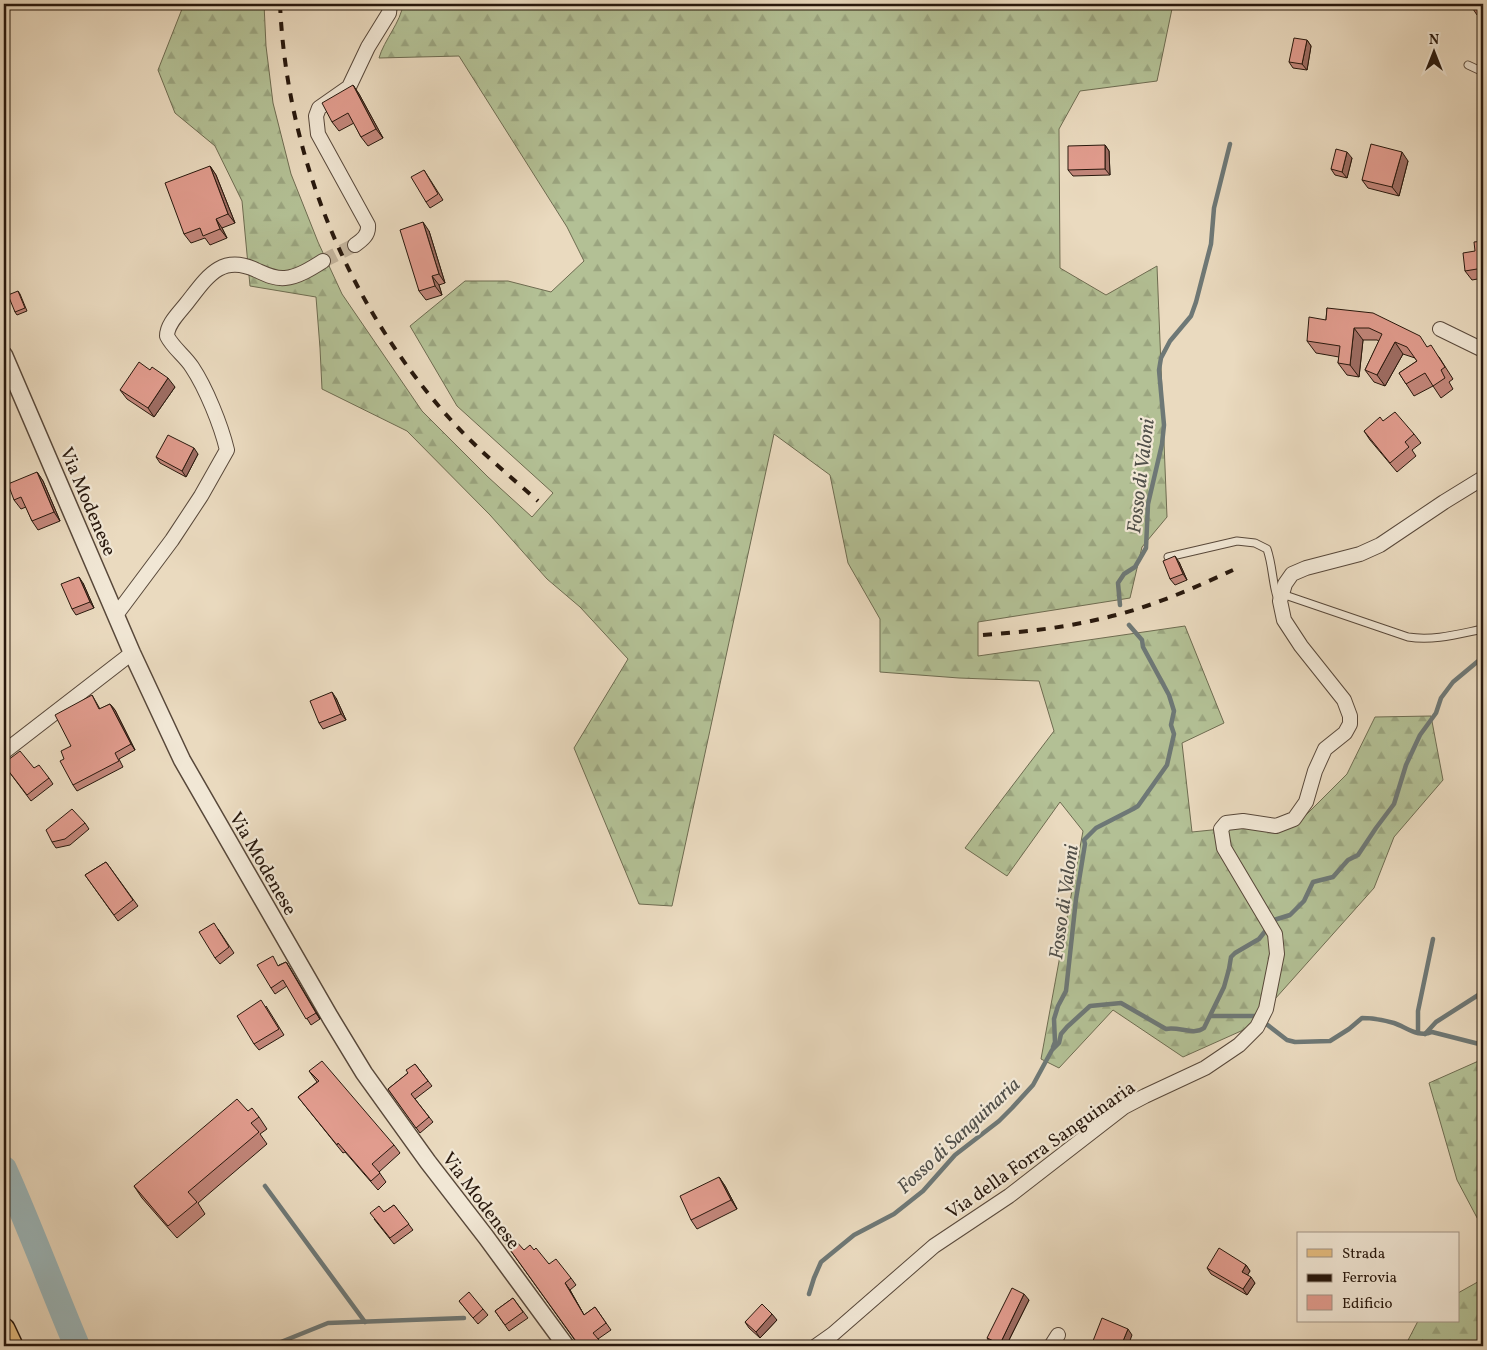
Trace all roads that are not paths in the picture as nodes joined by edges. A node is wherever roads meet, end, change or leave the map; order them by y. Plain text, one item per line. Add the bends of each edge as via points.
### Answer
1 (390, 4) edge
2 (1468, 65) dead end
3 (1483, 72) edge
4 (354, 245) tunnel mouth
5 (323, 261) tunnel mouth
6 (1440, 329) dead end
7 (1483, 350) edge
8 (4, 355) edge
9 (1483, 478) edge
10 (1168, 557) edge
11 (1281, 597) junction
12 (116, 615) junction
13 (1483, 629) edge
14 (132, 653) junction
15 (4, 752) edge
16 (4, 1329) edge
17 (12, 1346) edge
18 (566, 1346) edge
19 (816, 1346) edge

1 - 4 street via 389,13 349,87 319,108 316,116 318,134 368,225 367,233
2 - 3 lane
5 - 12 street via 294,277 285,278 270,276 240,263 225,265 205,280 169,326 167,336 192,366 227,450 172,540
6 - 7 street
8 - 12 street, Via Modenese
9 - 11 street via 1380,545 1292,574
10 - 11 lane via 1237,541 1255,543 1266,549 1279,601
11 - 13 lane via 1408,637 1433,639
11 - 19 street, Via della Forra Sanguinaria via 1284,620 1344,700 1350,724 1345,733 1324,749 1306,802 1294,819 1276,826 1243,821 1226,823 1221,829 1224,848 1275,934 1277,954 1266,1009 1257,1027 1205,1068 1124,1107 1009,1196 934,1246
12 - 14 street, Via Modenese
14 - 15 street
14 - 18 street, Via Modenese via 182,760 347,1046 396,1118
16 - 17 main road

